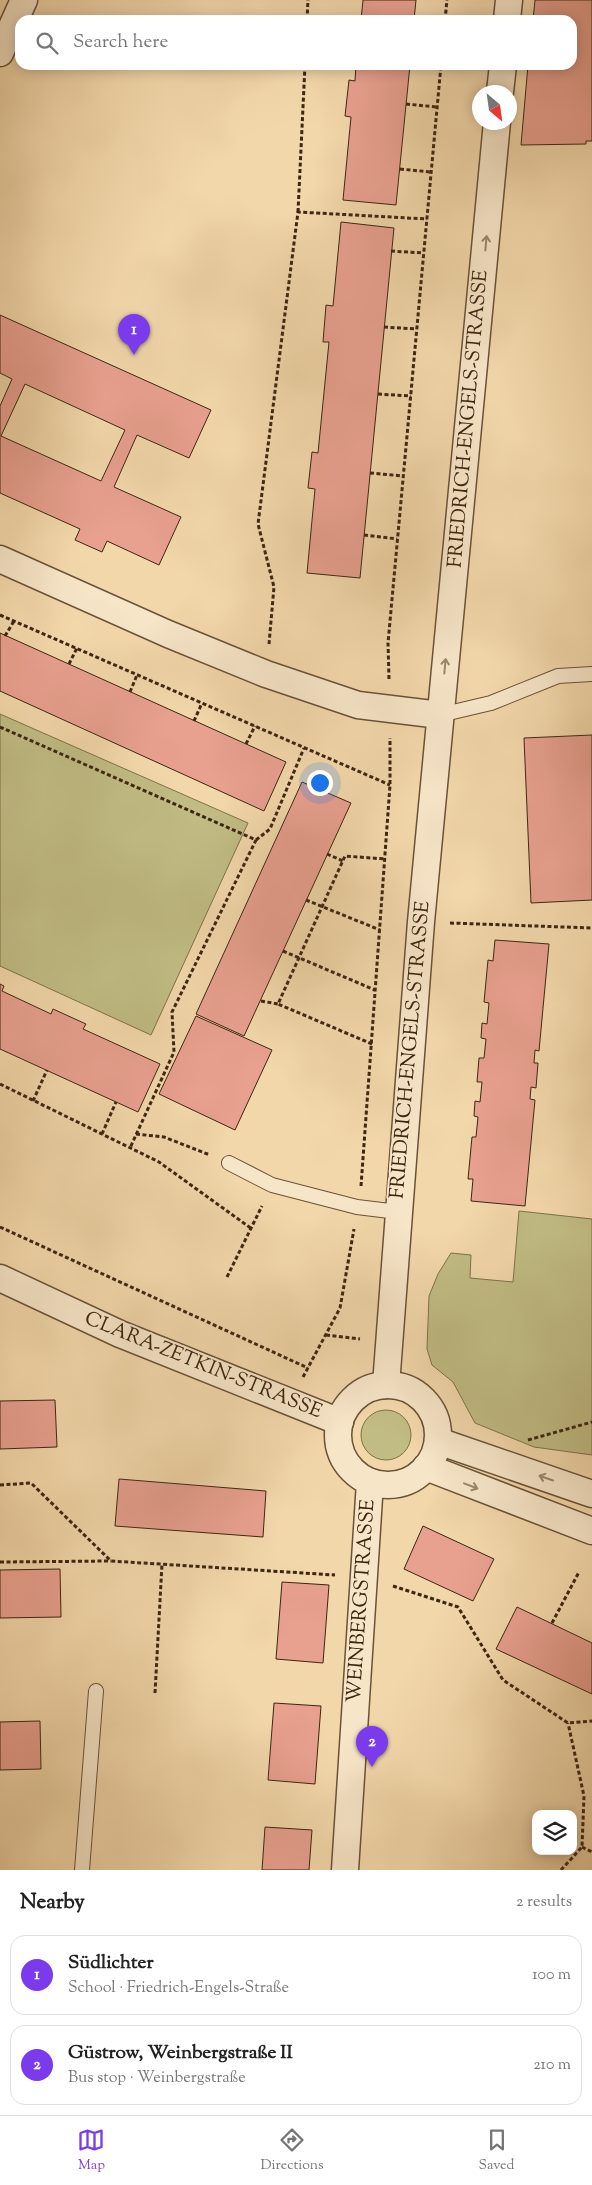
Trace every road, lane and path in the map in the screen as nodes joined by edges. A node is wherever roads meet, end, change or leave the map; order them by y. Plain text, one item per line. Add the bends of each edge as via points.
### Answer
1 (24, 0) edge
2 (308, 0) edge
3 (447, 0) edge
4 (509, 0) edge
5 (17, 15) edge
6 (307, 15) edge
7 (446, 15) edge
8 (508, 15) edge
9 (15, 20) edge
10 (0, 53) edge
11 (305, 70) edge
12 (441, 70) edge
13 (502, 70) edge
14 (501, 85) edge
15 (406, 104) dead end
16 (437, 107) junction
17 (496, 130) edge
18 (400, 169) dead end
19 (431, 172) junction
20 (298, 212) junction
21 (426, 219) junction
22 (391, 251) dead end
23 (423, 253) junction
24 (384, 326) dead end
25 (416, 330) junction
26 (378, 394) dead end
27 (411, 396) junction
28 (370, 474) dead end
29 (403, 476) junction
30 (364, 535) dead end
31 (398, 539) junction
32 (0, 560) edge
33 (0, 614) edge
34 (14, 621) junction
35 (5, 636) dead end
36 (77, 648) junction
37 (69, 664) dead end
38 (266, 674) junction
39 (592, 674) edge
40 (137, 675) junction
41 (130, 692) dead end
42 (202, 703) junction
43 (390, 709) junction
44 (440, 715) junction
45 (194, 721) dead end
46 (255, 726) junction
47 (0, 728) edge
48 (246, 744) dead end
49 (304, 748) junction
50 (390, 785) junction
51 (256, 840) junction
52 (327, 854) dead end
53 (384, 859) junction
54 (343, 861) junction
55 (306, 900) dead end
56 (322, 907) junction
57 (421, 922) junction
58 (592, 928) edge
59 (380, 930) junction
60 (283, 950) dead end
61 (299, 958) junction
62 (376, 990) junction
63 (260, 1000) dead end
64 (278, 1004) junction
65 (372, 1044) junction
66 (47, 1070) dead end
67 (0, 1084) edge
68 (33, 1101) junction
69 (116, 1102) dead end
70 (102, 1134) junction
71 (136, 1134) junction
72 (130, 1148) junction
73 (229, 1163) joint
74 (272, 1185) junction
75 (357, 1207) junction
76 (398, 1212) junction
77 (0, 1227) edge
78 (252, 1229) junction
79 (227, 1277) dead end
80 (0, 1278) edge
81 (308, 1368) junction
82 (386, 1385) junction
83 (289, 1403) junction
84 (340, 1422) junction
85 (592, 1422) edge
86 (438, 1441) junction
87 (520, 1442) dead end
88 (426, 1467) junction
89 (370, 1482) junction
90 (0, 1485) edge
91 (592, 1494) edge
92 (592, 1531) edge
93 (111, 1561) junction
94 (0, 1562) edge
95 (162, 1564) junction
96 (579, 1572) dead end
97 (364, 1579) junction
98 (552, 1624) dead end
99 (96, 1690) dead end
100 (155, 1693) dead end
101 (592, 1721) edge
102 (568, 1723) junction
103 (582, 1847) junction
104 (592, 1852) edge
105 (82, 1870) edge
106 (345, 1870) edge
107 (561, 1870) edge

1 - 5 street
2 - 6 path
3 - 7 path
4 - 8 street
9 - 10 street
11 - 20 path
12 - 16 path
13 - 14 street
15 - 16 path
16 - 19 path
44 -> 17 street, FRIEDRICH-ENGELS-STRASSE
18 - 19 path
19 - 21 path
20 - 21 path
20 - 38 path via 258,524 274,587
21 - 23 path
22 - 23 path
23 - 25 path
24 - 25 path
25 - 27 path
26 - 27 path
27 - 29 path
28 - 29 path
29 - 31 path
30 - 31 path
31 - 43 path via 388,643
32 - 38 street
33 - 34 path
34 - 35 path
34 - 36 path
36 - 37 path
36 - 40 path
38 - 43 street via 358,705
39 - 44 lane via 558,676 491,703
40 - 41 path
40 - 42 path
42 - 45 path
42 - 46 path
43 - 44 street
43 - 50 path
44 - 57 street, FRIEDRICH-ENGELS-STRASSE
46 - 48 path
46 - 49 path
47 - 51 path
49 - 50 path
49 - 51 path via 270,829
50 - 53 path
51 - 71 path via 172,1012 174,1052
52 - 54 path
53 - 54 path via 345,856
53 - 59 path
54 - 56 path
55 - 56 path
56 - 59 path
56 - 61 path
57 - 58 path
57 - 76 street, FRIEDRICH-ENGELS-STRASSE
59 - 62 path
60 - 61 path
61 - 62 path
61 - 64 path
62 - 65 path
63 - 64 path
64 - 65 path
65 - 75 path via 363,1175
66 - 68 path
67 - 68 path
68 - 70 path
69 - 70 path
70 - 72 path
71 - 72 path
71 - 73 path via 164,1137
72 - 78 path via 159,1162
73 - 74 lane
74 - 75 lane
74 - 78 path
75 - 76 lane
75 - 81 path via 340,1308
76 - 82 street, FRIEDRICH-ENGELS-STRASSE
77 - 81 path
78 - 79 path
80 - 83 street, CLARA-ZETKIN-STRASSE via 120,1334
81 - 83 path
82 - 84 street via 365,1391 353,1400
82 - 86 street via 411,1390 423,1400 432,1411
83 - 84 street, CLARA-ZETKIN-STRASSE
84 - 89 street, CLARA-ZETKIN-STRASSE via 339,1444 344,1458 353,1471
85 - 87 path
86 - 88 street
91 -> 86 street
88 - 89 street via 412,1479 396,1484
88 -> 92 street
89 - 97 street, WEINBERGSTRASSE
90 - 93 path via 31,1483
93 - 94 path
93 - 95 path
95 - 97 path
95 - 100 path
96 - 98 path
97 - 102 path via 458,1607 503,1680
97 - 106 street, WEINBERGSTRASSE
99 - 105 lane
101 - 102 path
102 - 103 path via 584,1796
103 - 104 path
103 - 107 path

